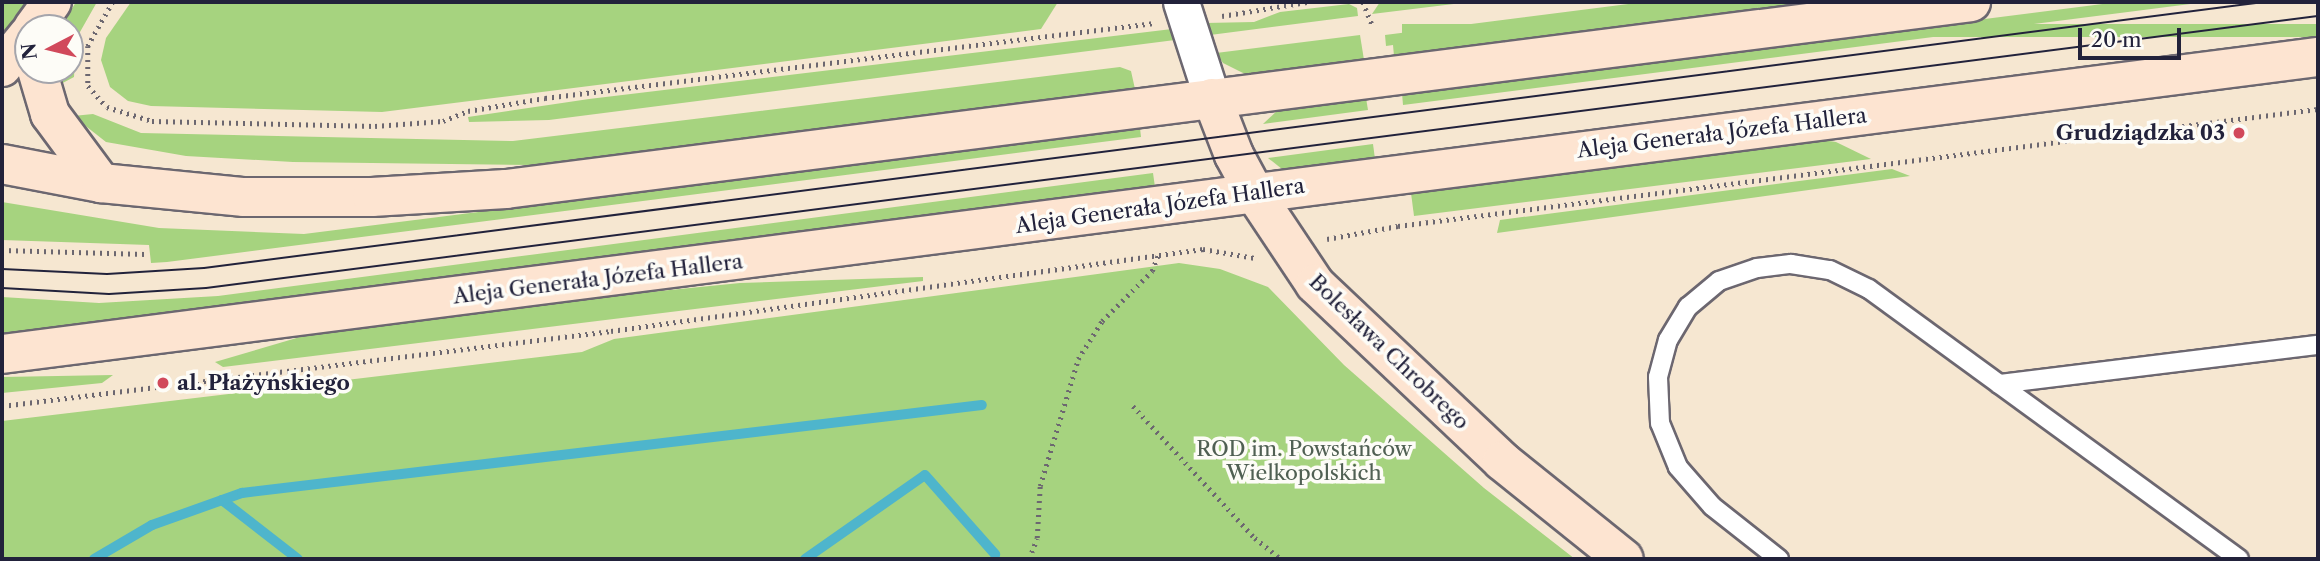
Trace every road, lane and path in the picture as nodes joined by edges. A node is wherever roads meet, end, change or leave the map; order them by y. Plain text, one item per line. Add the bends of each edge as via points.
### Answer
1 (113, 2) edge
2 (1307, 2) edge
3 (1363, 2) edge
4 (1971, 2) edge
5 (1183, 10) edge
6 (1372, 24) dead end
7 (14, 52) edge
8 (2318, 57) edge
9 (2, 67) edge
10 (41, 84) edge
11 (1212, 98) junction
12 (2318, 108) edge
13 (2, 164) edge
14 (101, 183) junction
15 (1255, 194) junction
16 (2, 250) edge
17 (1291, 253) junction
18 (145, 254) dead end
19 (1158, 256) junction
20 (1253, 259) dead end
21 (2318, 345) edge
22 (2, 354) edge
23 (1999, 384) junction
24 (2, 406) edge
25 (1133, 406) dead end
26 (1029, 559) edge
27 (1281, 559) edge
28 (1624, 559) edge
29 (1779, 559) edge
30 (2239, 559) edge

1 - 5 path via 88,46 86,76 88,86 107,107 123,115 152,121 362,125 443,121 468,111 545,98
2 - 5 path via 1250,14
3 - 6 path
4 - 11 main road
5 - 11 street
7 - 9 main road
8 - 15 main road, Aleja Generała Józefa Hallera
10 - 14 main road via 50,114
11 - 14 main road via 506,189 280,198
11 - 15 main road, Bolesława Chrobrego
12 - 17 path via 1341,233
13 - 14 main road
15 - 17 main road, Bolesława Chrobrego
15 - 22 main road, Aleja Generała Józefa Hallera
16 - 18 path
17 - 28 main road, Bolesława Chrobrego via 1348,319 1502,461
19 - 20 path via 1203,249
19 - 24 path via 597,333
19 - 26 path via 1152,271 1102,321 1078,359 1040,486 1037,538
21 - 23 lane
23 - 29 lane via 1869,289 1830,270 1791,264 1757,268 1719,281 1688,307 1668,340 1658,377 1660,423 1678,467 1712,506
23 - 30 lane
25 - 27 path via 1255,538

